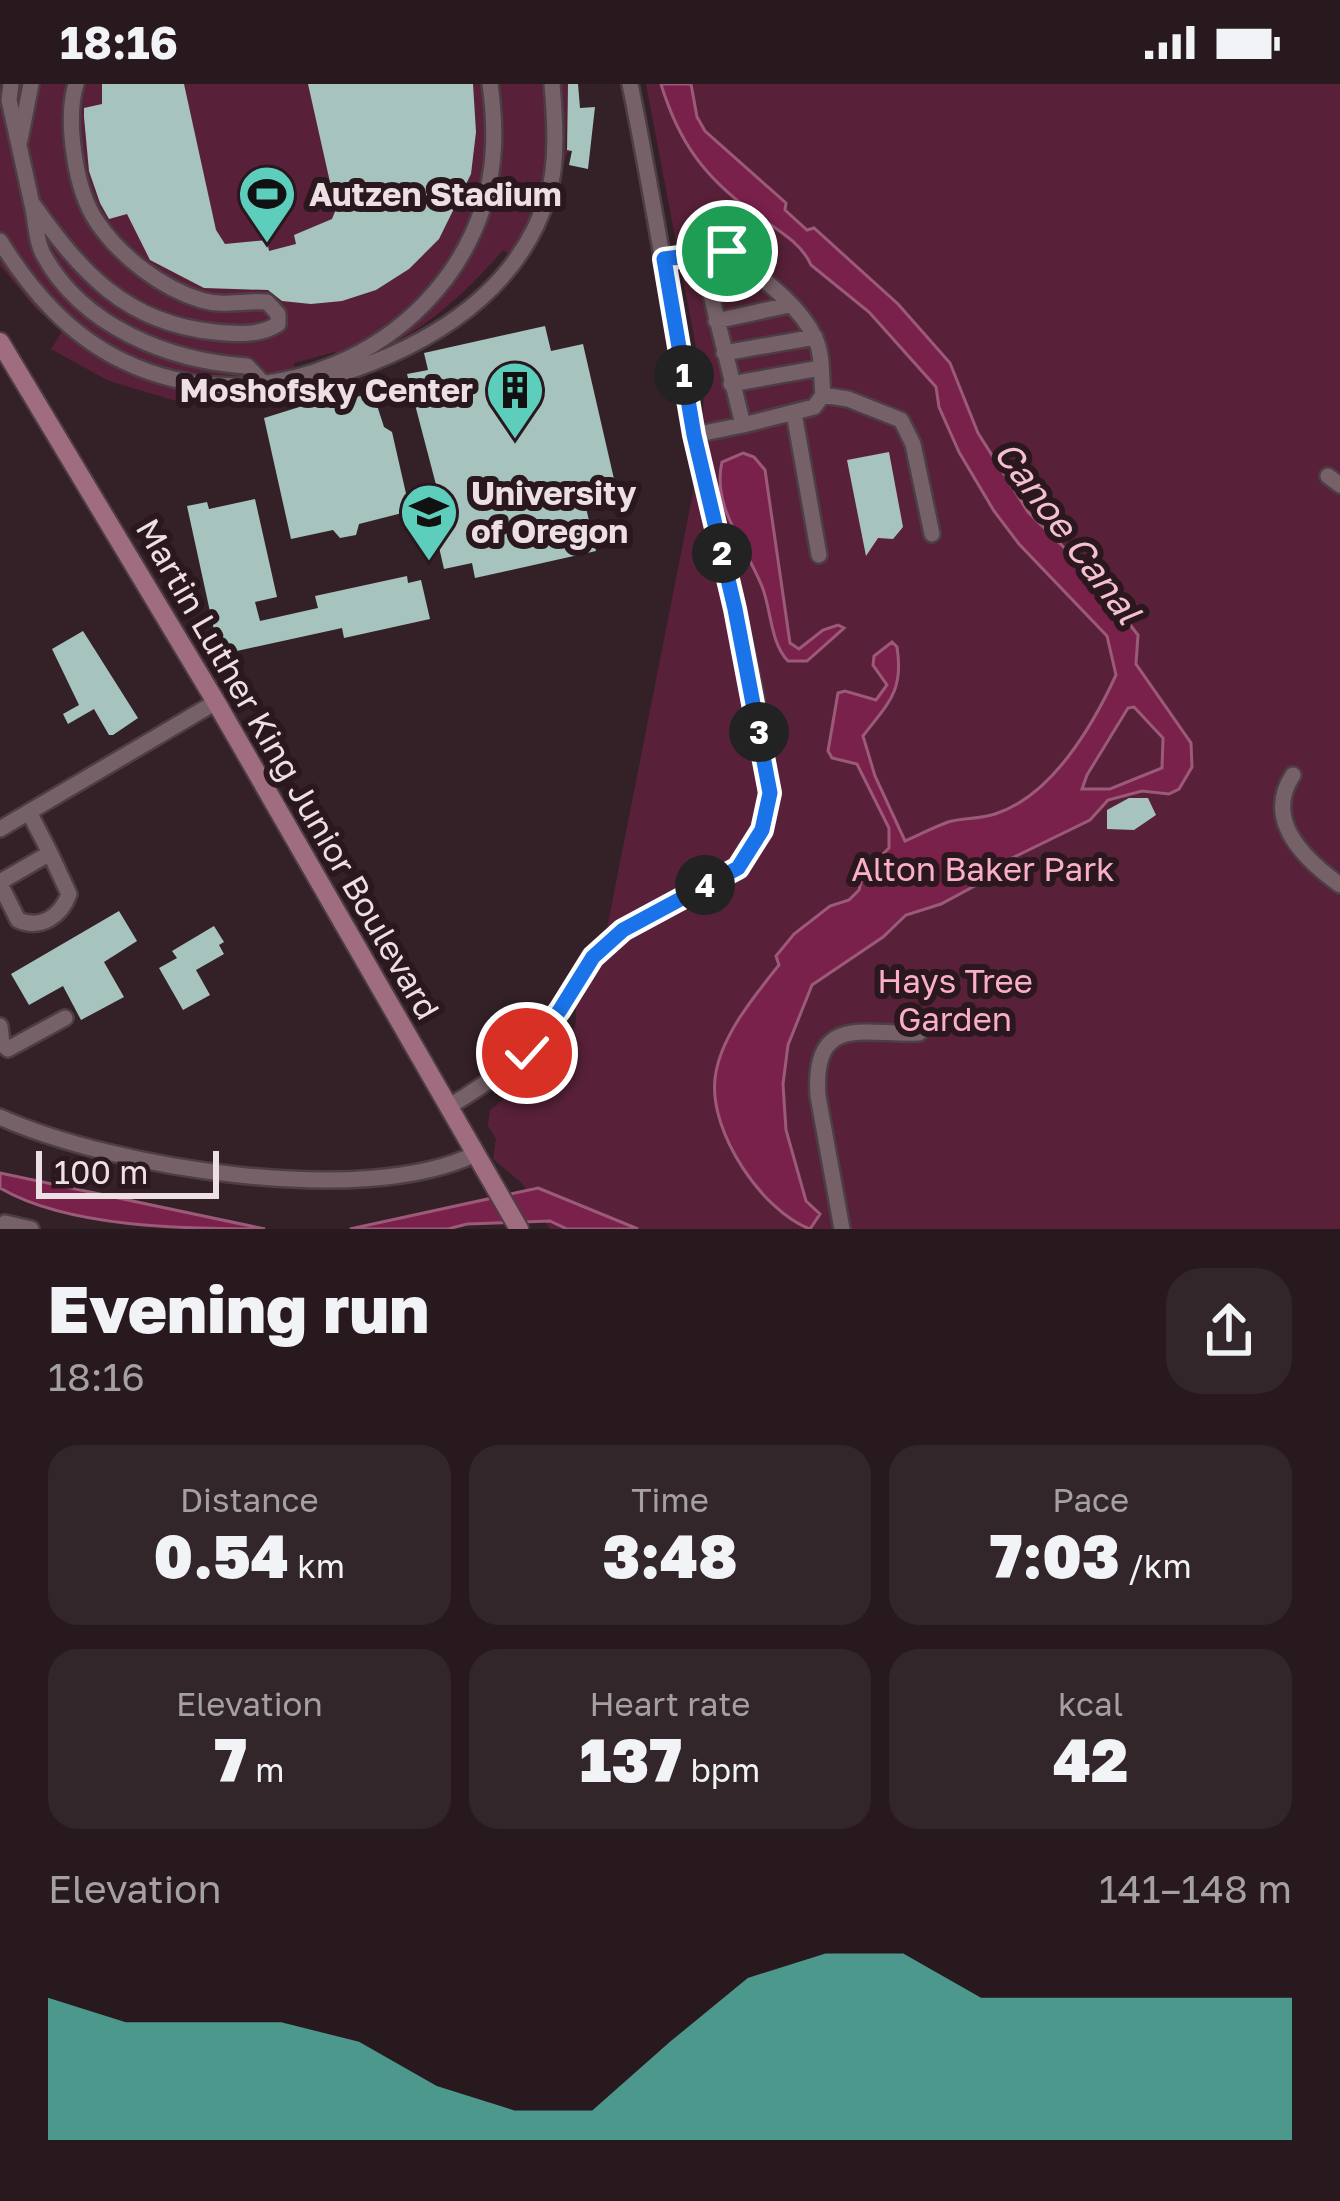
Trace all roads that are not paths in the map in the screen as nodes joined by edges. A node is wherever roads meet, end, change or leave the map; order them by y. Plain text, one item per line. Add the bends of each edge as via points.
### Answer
1 (11, 84) edge
2 (32, 84) edge
3 (76, 84) edge
4 (490, 84) edge
5 (552, 84) edge
6 (630, 84) edge
7 (20, 142) junction
8 (32, 203) junction
9 (0, 241) edge
10 (701, 254) junction
11 (664, 259) junction
12 (761, 279) junction
13 (710, 290) junction
14 (788, 305) junction
15 (716, 321) junction
16 (814, 337) junction
17 (0, 342) edge
18 (724, 352) junction
19 (820, 368) junction
20 (287, 381) junction
21 (731, 384) junction
22 (264, 385) junction
23 (823, 395) junction
24 (794, 413) junction
25 (743, 425) junction
26 (694, 435) junction
27 (932, 534) dead end
28 (819, 555) dead end
29 (216, 702) junction
30 (1293, 775) dead end
31 (29, 812) junction
32 (2, 824) edge
33 (50, 853) junction
34 (0, 883) edge
35 (1340, 885) edge
36 (65, 1018) dead end
37 (0, 1030) edge
38 (919, 1033) dead end
39 (448, 1107) junction
40 (0, 1117) edge
41 (475, 1154) junction
42 (4, 1229) edge
43 (32, 1229) edge
44 (519, 1229) edge
45 (842, 1229) edge

1 - 7 street
2 - 7 street
3 - 8 street via 71,130 100,227 166,285 215,304 267,302 278,324 254,333 208,332 141,311 77,265
4 - 20 street via 488,187 449,275 409,318 357,355
5 - 20 street via 547,198 489,292 416,346 308,384
6 - 11 street
7 - 8 street
8 - 22 street via 44,254 98,314 170,353 248,366
9 - 22 street via 46,304 122,360 193,383
10 - 11 street
10 - 12 street via 727,251
10 - 13 street
11 - 26 street
12 - 13 street
12 - 14 street
13 - 15 street
14 - 15 street
14 - 16 street
15 - 18 street
16 - 18 street
16 - 19 street
17 - 29 main road, Martin Luther King Junior Boulevard
18 - 21 street
19 - 21 street
19 - 23 street
20 - 22 street
21 - 25 street
23 - 24 street
23 - 27 street via 901,420
24 - 25 street
24 - 28 street
25 - 26 street
26 - 39 street via 770,793 762,830 738,868 623,930 593,957 527,1053
29 - 31 street
29 - 39 main road, Martin Luther King Junior Boulevard
30 - 35 street via 1281,794 1284,823 1314,866
31 - 32 street
31 - 33 street
33 - 34 street
33 - 34 street via 69,894 50,918 18,920
36 - 37 street via 12,1048 4,1047
38 - 45 street via 844,1033 821,1060 818,1096
39 - 41 main road, Martin Luther King Junior Boulevard
40 - 41 street via 68,1144 318,1182 411,1173
41 - 44 main road, Martin Luther King Junior Boulevard
42 - 43 street

